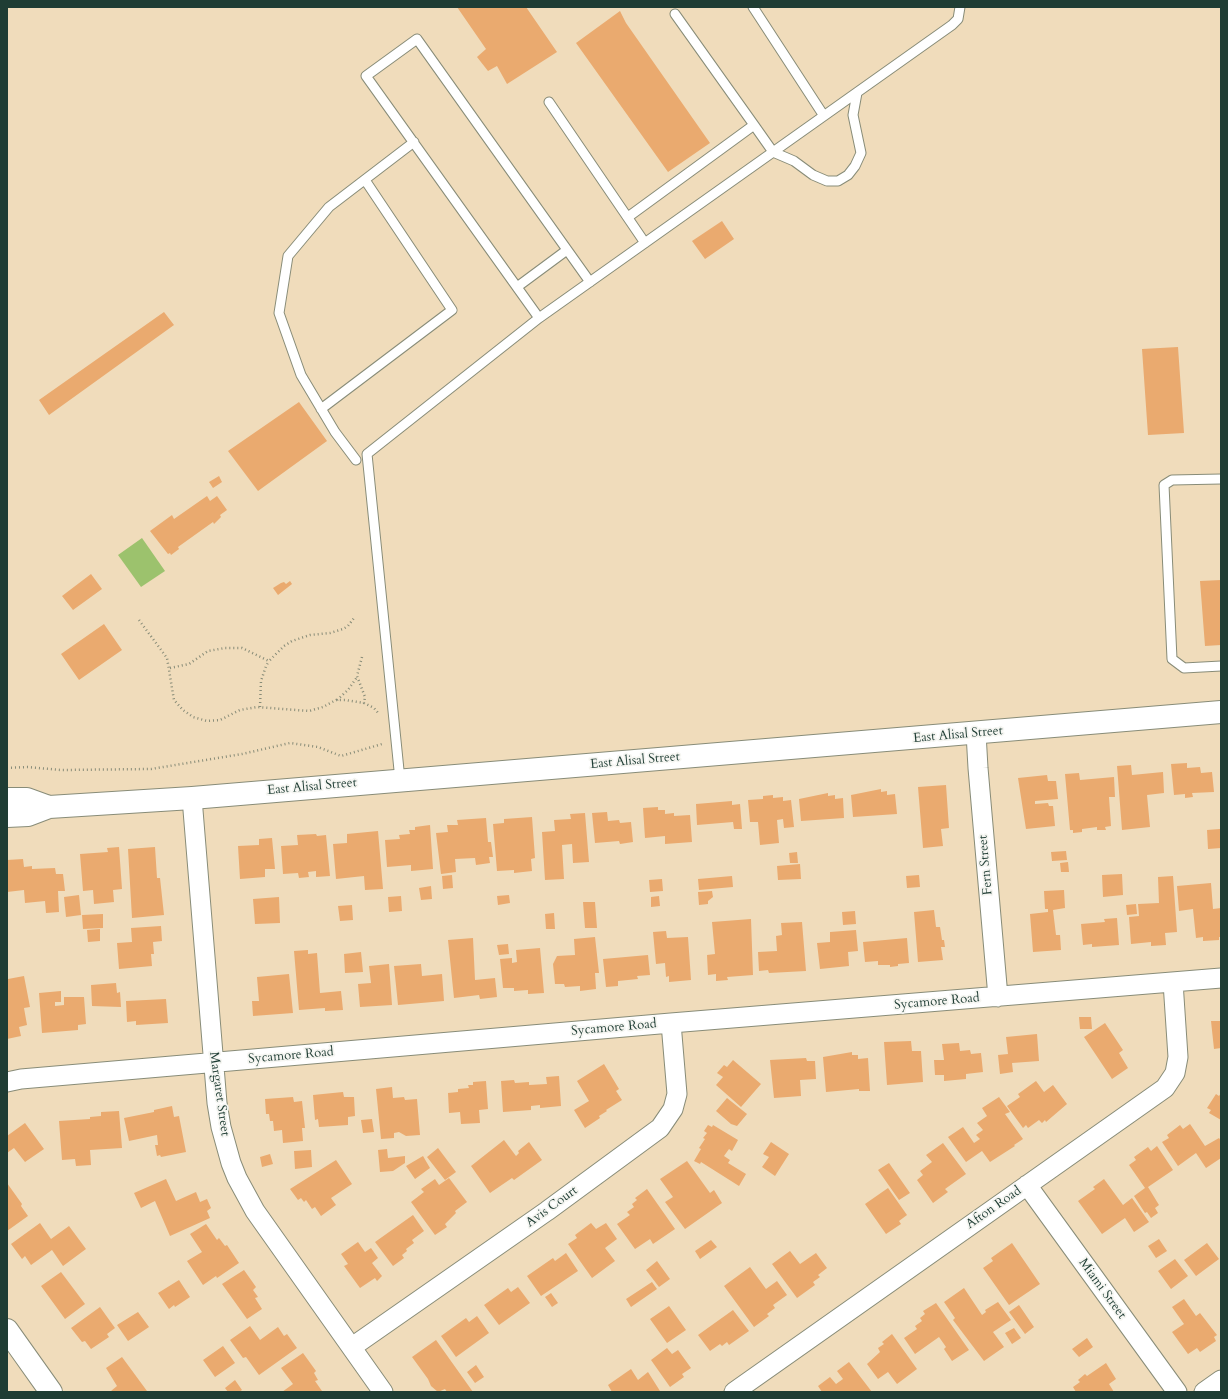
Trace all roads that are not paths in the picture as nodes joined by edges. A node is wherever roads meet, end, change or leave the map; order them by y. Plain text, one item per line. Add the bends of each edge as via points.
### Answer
1 (753, 7) edge
2 (960, 7) edge
3 (675, 14) dead end
4 (857, 93) junction
5 (549, 102) dead end
6 (824, 116) junction
7 (754, 125) junction
8 (414, 142) junction
9 (773, 152) junction
10 (365, 180) junction
11 (628, 217) junction
12 (645, 243) junction
13 (567, 250) junction
14 (590, 282) junction
15 (517, 287) junction
16 (539, 318) junction
17 (321, 409) junction
18 (356, 460) dead end
19 (1221, 478) edge
20 (1221, 666) edge
21 (1221, 712) edge
22 (976, 733) junction
23 (400, 780) junction
24 (7, 798) edge
25 (192, 798) junction
26 (49, 807) junction
27 (7, 816) edge
28 (1221, 978) edge
29 (1173, 982) junction
30 (998, 997) junction
31 (671, 1023) junction
32 (214, 1062) junction
33 (7, 1082) edge
34 (1027, 1185) junction
35 (7, 1330) edge
36 (352, 1347) junction
37 (1221, 1380) edge
38 (50, 1392) edge
39 (383, 1392) edge
40 (734, 1392) edge
41 (1177, 1392) edge
42 (1204, 1392) edge

1 - 6 lane
2 - 4 lane via 958,18 952,25
3 - 7 lane
4 - 6 lane
4 - 9 lane via 853,115 861,153 848,175 838,181 827,181 813,175 794,161
5 - 11 lane
6 - 9 lane
7 - 9 lane
7 - 11 lane
8 - 10 lane
8 - 13 lane via 366,76 417,39
8 - 15 lane
9 - 12 lane
10 - 17 lane via 328,207 288,256 279,312 301,375
10 - 17 lane via 452,310
11 - 12 lane
12 - 14 lane
13 - 14 lane
13 - 15 lane
14 - 16 lane
15 - 16 lane
16 - 23 lane via 367,454
17 - 18 lane
19 - 20 lane via 1172,480 1164,485 1172,659 1184,668
21 - 22 street, East Alisal Street
22 - 23 street, East Alisal Street
22 - 30 street, Fern Street
23 - 25 street, East Alisal Street
24 - 26 street, East Alisal Street via 27,799
25 - 26 street, East Alisal Street
25 - 32 street, Margaret Street
26 - 27 street, East Alisal Street via 28,815
28 - 29 street, Sycamore Road
29 - 30 street, Sycamore Road
29 - 34 street, Afton Road via 1179,1048 1177,1065 1170,1080 1158,1095
30 - 31 street, Sycamore Road
31 - 32 street, Sycamore Road
31 - 36 street, Avis Court via 677,1094 673,1109 660,1128
32 - 33 street, Sycamore Road
32 - 36 street, Margaret Street via 221,1127 237,1178 255,1210
34 - 40 street, Afton Road
34 - 41 street, Miami Street
35 - 38 street
36 - 39 street, Margaret Street
37 - 42 street

